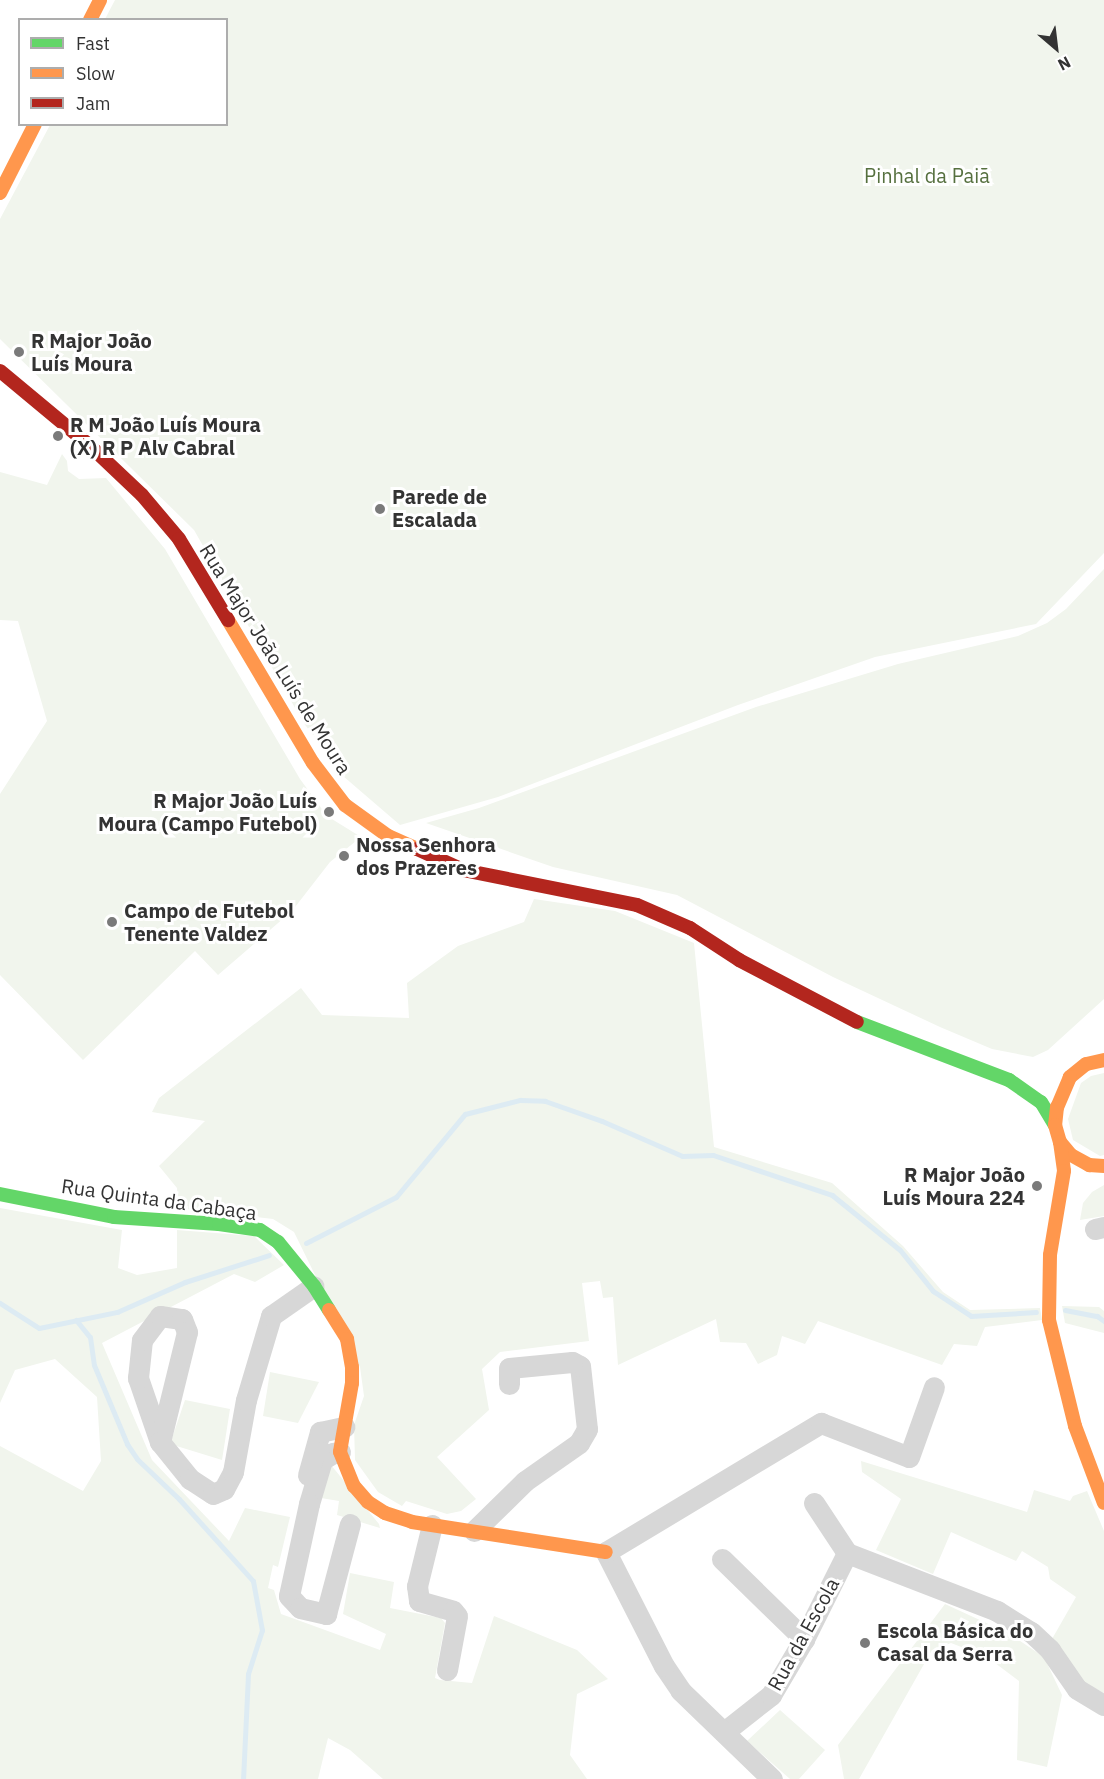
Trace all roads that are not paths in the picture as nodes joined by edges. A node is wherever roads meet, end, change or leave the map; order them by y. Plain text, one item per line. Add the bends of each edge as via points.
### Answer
1 (100, 0) edge
2 (91, 18) edge
3 (34, 126) edge
4 (0, 193) edge
5 (0, 359) edge
6 (0, 371) edge
7 (14, 380) junction
8 (1093, 1062) edge
9 (1055, 1078) dead end
10 (1009, 1080) junction
11 (1033, 1080) dead end
12 (1055, 1125) junction
13 (1059, 1142) junction
14 (1100, 1166) edge
15 (1085, 1176) dead end
16 (0, 1194) edge
17 (1074, 1194) dead end
18 (1054, 1240) junction
19 (314, 1286) junction
20 (508, 1384) dead end
21 (934, 1387) dead end
22 (344, 1427) junction
23 (160, 1442) junction
24 (340, 1452) junction
25 (814, 1503) dead end
26 (1104, 1503) edge
27 (307, 1514) junction
28 (350, 1524) dead end
29 (432, 1525) junction
30 (474, 1531) junction
31 (606, 1552) junction
32 (847, 1553) junction
33 (722, 1559) dead end
34 (804, 1639) junction
35 (447, 1670) dead end
36 (1104, 1705) edge
37 (724, 1732) junction
38 (772, 1779) edge

1 - 2 street
3 - 4 street
5 - 7 street, Rua Major João Luís de Moura
6 - 7 street, Rua Major João Luís de Moura
7 - 10 street, Rua Major João Luís de Moura via 142,495 179,539 313,763 345,805 366,822 463,870 637,905 690,928 739,960 842,1016
8 - 9 street
8 - 12 street via 1065,1085
10 - 11 street, Rua Major João Luís de Moura
10 - 12 street, Rua Major João Luís de Moura via 1041,1102
12 - 13 street
13 - 14 street via 1071,1155
13 - 18 street via 1064,1171
14 - 15 street
16 - 19 street, Rua Quinta da Cabaça via 114,1217 260,1230 278,1242
17 - 18 street
18 - 26 street via 1048,1280 1049,1320 1074,1426
19 - 22 street, Rua Quinta da Cabaça via 347,1339 352,1383
19 - 23 street via 271,1316 246,1400 233,1472 224,1489 213,1494 190,1479
20 - 30 street via 509,1368 572,1362 580,1366 587,1430 579,1443 525,1481
21 - 31 street via 909,1457 821,1423
22 - 24 street, Rua Quinta da Cabaça
22 - 27 street via 320,1432 308,1466
23 - 23 street via 187,1332 182,1319 160,1316 142,1340 138,1378
24 - 27 street via 322,1460
24 - 29 street via 354,1486 368,1502 386,1513
25 - 32 street
27 - 28 street via 289,1596 300,1608 326,1614
29 - 30 street
29 - 35 street via 417,1586 420,1601 453,1611 457,1616
30 - 31 street
31 - 37 street via 664,1666 681,1691
32 - 34 street, Rua da Escola
32 - 36 street via 997,1611 1030,1632 1050,1650 1077,1689
33 - 34 street
34 - 37 street, Rua da Escola via 771,1695
37 - 38 street

